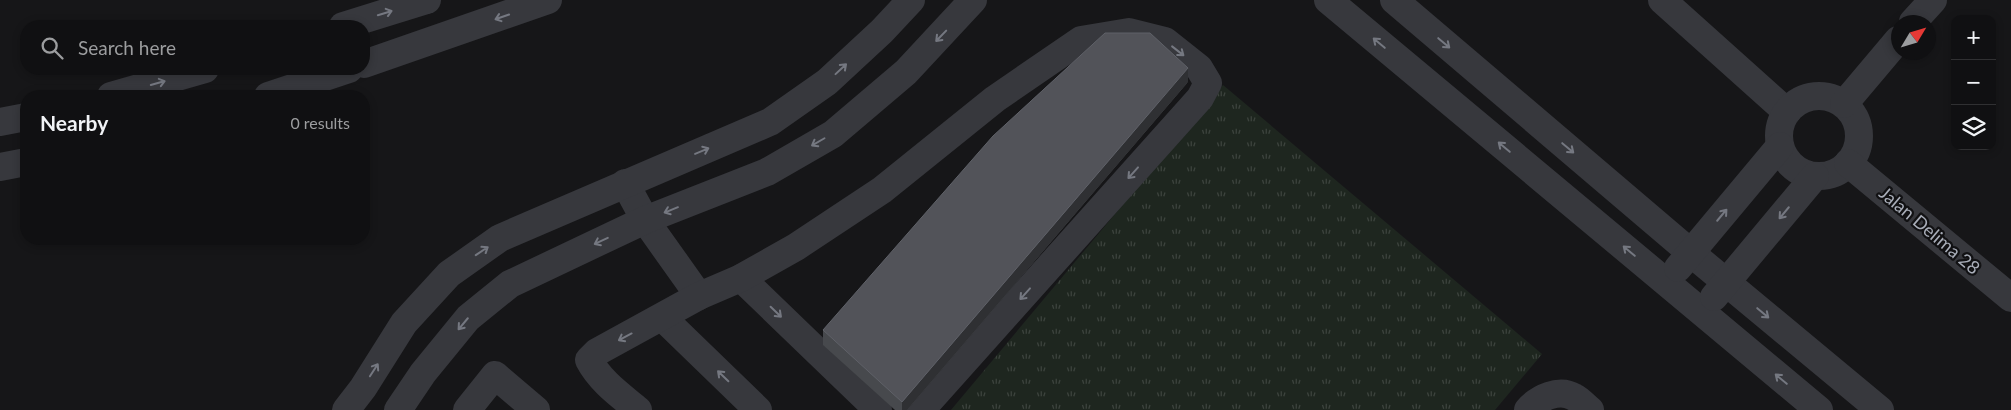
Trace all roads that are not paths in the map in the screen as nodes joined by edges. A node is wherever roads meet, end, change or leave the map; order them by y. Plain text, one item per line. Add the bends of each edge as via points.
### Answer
1 (427, 0) edge
2 (548, 0) edge
3 (910, 0) edge
4 (974, 0) edge
5 (1328, 0) edge
6 (1394, 0) edge
7 (1662, 0) edge
8 (1933, 0) edge
9 (1920, 15) edge
10 (362, 20) edge
11 (1891, 48) edge
12 (370, 62) edge
13 (184, 75) edge
14 (331, 75) edge
15 (132, 90) edge
16 (286, 90) edge
17 (1844, 104) junction
18 (1787, 112) junction
19 (20, 118) edge
20 (0, 122) edge
21 (1780, 146) junction
22 (20, 163) edge
23 (1848, 163) junction
24 (0, 167) edge
25 (1815, 176) junction
26 (625, 183) junction
27 (645, 220) junction
28 (1691, 253) junction
29 (741, 278) junction
30 (1666, 282) junction
31 (1726, 282) junction
32 (699, 296) junction
33 (2011, 298) edge
34 (1701, 311) junction
35 (663, 318) junction
36 (346, 410) edge
37 (398, 410) edge
38 (467, 410) edge
39 (536, 410) edge
40 (638, 410) edge
41 (758, 410) edge
42 (878, 410) edge
43 (921, 410) edge
44 (1528, 410) edge
45 (1590, 410) edge
46 (1819, 410) edge
47 (1880, 410) edge

10 -> 1 street
2 -> 12 street
26 -> 3 street via 770,122 827,82 882,32
4 -> 27 street via 906,72 833,134 767,172
30 -> 5 street
6 -> 28 street
7 - 18 street
8 - 9 street
11 - 17 street
15 -> 13 street
14 - 16 street
17 - 18 street via 1833,98 1814,96 1796,103
17 - 23 street via 1853,114 1859,140 1856,153
18 - 21 street via 1781,122
19 - 20 street
21 - 25 street via 1793,166
28 -> 21 street
22 - 24 street
23 - 25 street via 1839,171
23 - 33 street, Jalan Delima 28
25 -> 31 street
26 - 27 street
36 -> 26 street via 404,323 449,274 500,238
27 - 32 street
27 -> 37 street via 510,284 468,318 423,373
28 - 30 street
28 - 31 street
29 - 32 street
29 -> 42 street
29 -> 43 street via 796,247 882,190 995,99 1081,40 1129,32 1165,41 1199,68 1208,83 1200,98
30 - 34 street
31 - 34 street
31 -> 47 street
32 - 35 street
46 -> 34 street
35 -> 40 street via 597,352 589,360 610,386
41 -> 35 street
38 - 39 street via 495,375
44 - 45 street via 1534,403 1554,393 1573,396

